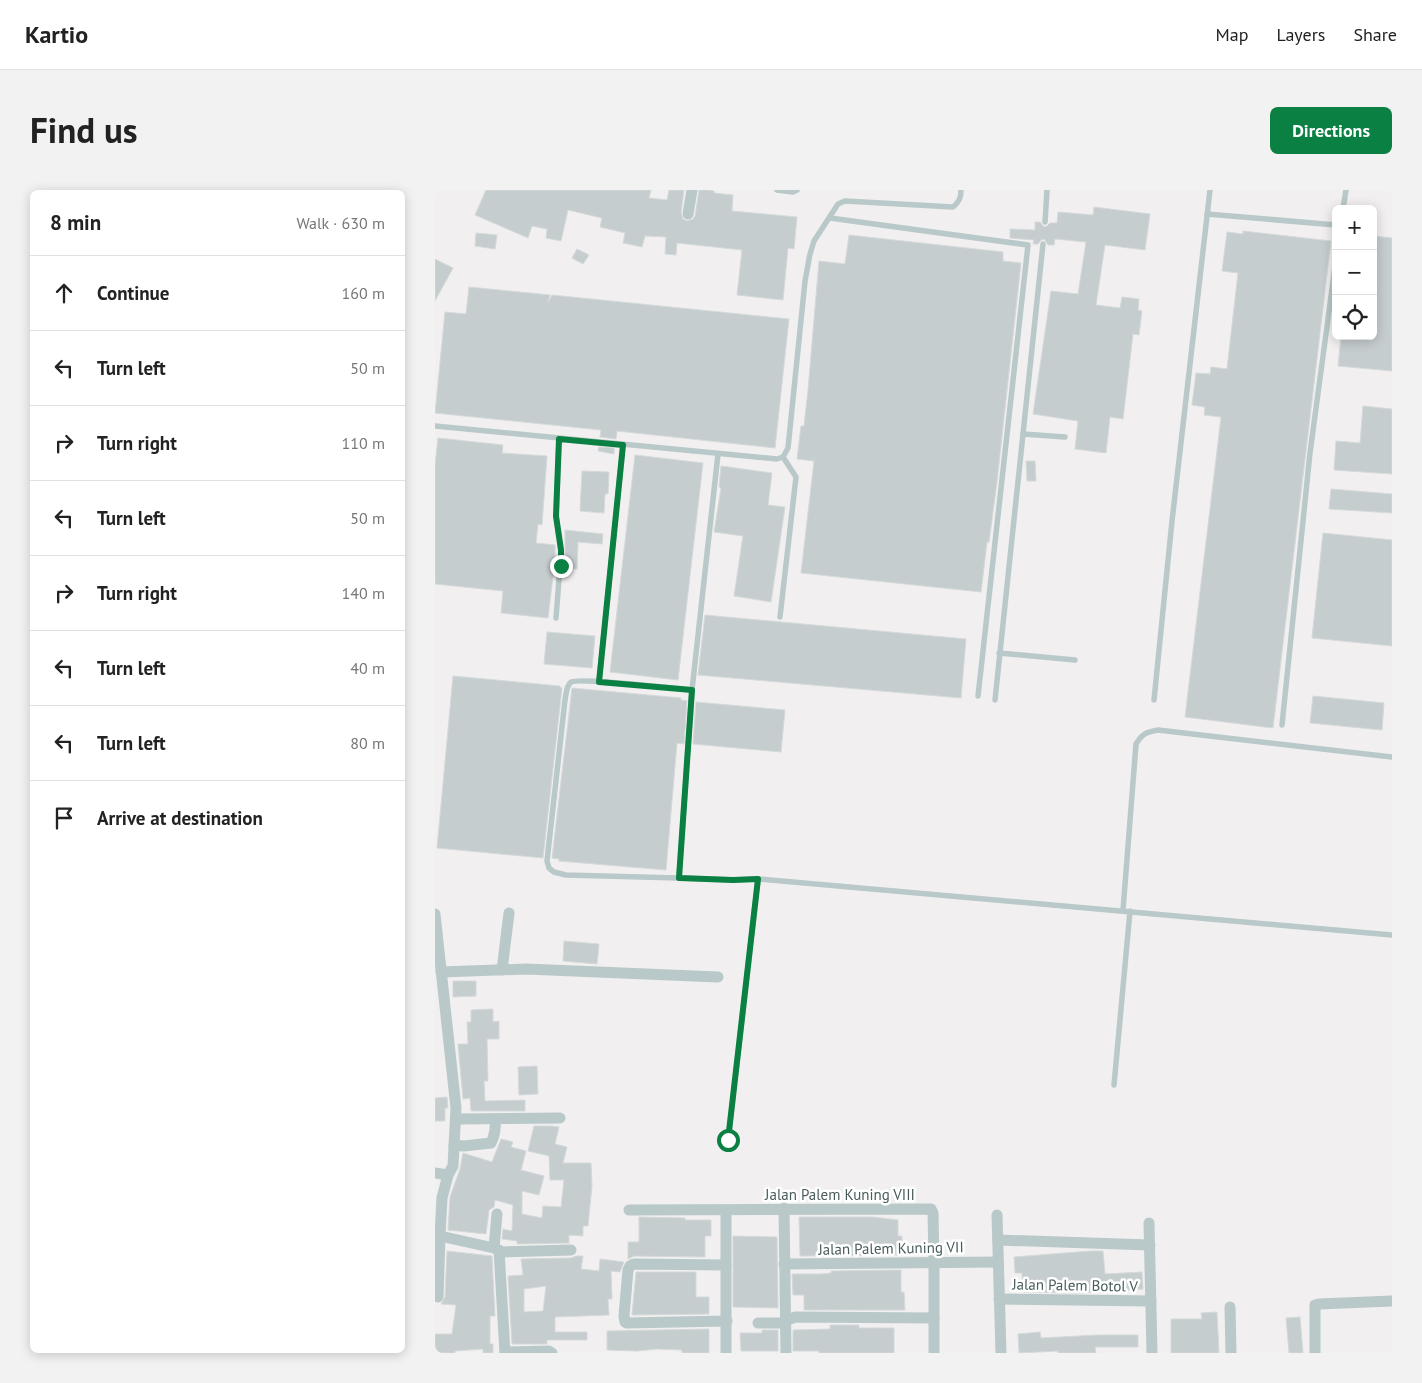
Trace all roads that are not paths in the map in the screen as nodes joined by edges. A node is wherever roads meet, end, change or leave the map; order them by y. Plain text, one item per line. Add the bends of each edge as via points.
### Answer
1 (692, 190) edge
2 (777, 190) edge
3 (797, 190) edge
4 (961, 190) edge
5 (1047, 190) edge
6 (1210, 190) edge
7 (1346, 190) edge
8 (1344, 205) edge
9 (688, 214) dead end
10 (1207, 214) junction
11 (830, 218) junction
12 (1045, 222) dead end
13 (1332, 225) edge
14 (1043, 244) dead end
15 (1332, 289) edge
16 (435, 426) edge
17 (1023, 434) junction
18 (1065, 437) dead end
19 (559, 439) junction
20 (623, 445) junction
21 (718, 454) junction
22 (783, 457) junction
23 (780, 617) dead end
24 (556, 618) dead end
25 (999, 654) junction
26 (1075, 660) dead end
27 (599, 682) junction
28 (692, 690) junction
29 (978, 696) dead end
30 (995, 700) dead end
31 (1154, 700) dead end
32 (1282, 725) dead end
33 (1392, 757) edge
34 (679, 878) junction
35 (758, 879) junction
36 (1123, 910) junction
37 (1131, 911) junction
38 (509, 913) dead end
39 (435, 914) edge
40 (1392, 936) edge
41 (502, 970) junction
42 (441, 972) junction
43 (718, 977) dead end
44 (440, 1010) edge
45 (1114, 1085) dead end
46 (560, 1118) dead end
47 (456, 1119) junction
48 (495, 1119) junction
49 (728, 1140) dead end
50 (454, 1146) junction
51 (435, 1173) edge
52 (448, 1175) junction
53 (784, 1208) junction
54 (629, 1210) dead end
55 (726, 1210) junction
56 (497, 1214) dead end
57 (997, 1215) dead end
58 (1149, 1223) dead end
59 (440, 1236) junction
60 (998, 1240) junction
61 (1149, 1245) junction
62 (497, 1250) junction
63 (571, 1250) dead end
64 (935, 1262) junction
65 (998, 1262) junction
66 (784, 1264) junction
67 (726, 1265) junction
68 (438, 1297) dead end
69 (999, 1298) junction
70 (1151, 1300) junction
71 (1392, 1301) edge
72 (1230, 1307) dead end
73 (934, 1318) junction
74 (727, 1321) junction
75 (786, 1321) junction
76 (758, 1323) dead end
77 (505, 1353) edge
78 (552, 1353) edge
79 (726, 1353) edge
80 (785, 1353) edge
81 (934, 1353) edge
82 (1001, 1353) edge
83 (1152, 1353) edge
84 (1231, 1353) edge
85 (1315, 1353) edge

1 - 9 street
2 - 3 lane
4 - 11 lane via 961,197 953,206 845,201 838,204
5 - 12 lane
6 - 10 lane
7 - 8 lane
10 - 13 lane
10 - 31 lane
11 - 22 lane via 814,241 810,254 788,448
11 - 29 lane via 1028,245
14 - 17 lane
15 - 32 lane via 1310,453
16 - 19 lane
17 - 18 lane
17 - 25 lane
19 - 20 lane
19 - 24 lane via 556,516 561,566
20 - 21 lane
20 - 27 lane
21 - 22 lane
21 - 28 lane
22 - 23 lane via 796,477
25 - 26 lane
25 - 30 lane
27 - 28 lane
27 - 34 lane via 576,681 568,687 547,861 549,868 577,876
28 - 34 lane
33 - 36 lane via 1158,730 1146,732 1136,744
34 - 35 lane
35 - 36 lane
35 - 49 lane
36 - 37 lane
37 - 40 lane
37 - 45 lane
38 - 41 street
39 - 42 street
41 - 42 street
41 - 43 street
42 - 44 street
44 - 47 street
46 - 48 street
47 - 48 street
47 - 50 street
48 - 50 street via 495,1136 491,1143
50 - 52 street via 453,1166
51 - 52 street
52 - 59 street via 442,1198
53 - 55 street, Jalan Palem Kuning VIII
53 - 64 street, Jalan Palem Kuning VIII via 931,1209
53 - 66 street
54 - 55 street, Jalan Palem Kuning VIII
55 - 67 street
56 - 62 street
57 - 60 street
58 - 61 street
59 - 62 street
59 - 68 street
60 - 61 street
60 - 65 street
61 - 70 street
62 - 63 street
62 - 77 street
64 - 65 street, Jalan Palem Kuning VII
64 - 66 street, Jalan Palem Kuning VII
64 - 73 street
65 - 69 street
66 - 75 street
67 - 74 street
67 - 74 street via 630,1266 624,1316 627,1323
69 - 70 street, Jalan Palem Botol V
69 - 82 street
70 - 83 street
71 - 85 street via 1315,1305
72 - 84 street
73 - 75 street via 795,1317
73 - 81 street
74 - 79 street
75 - 76 street
75 - 80 street
77 - 78 street

